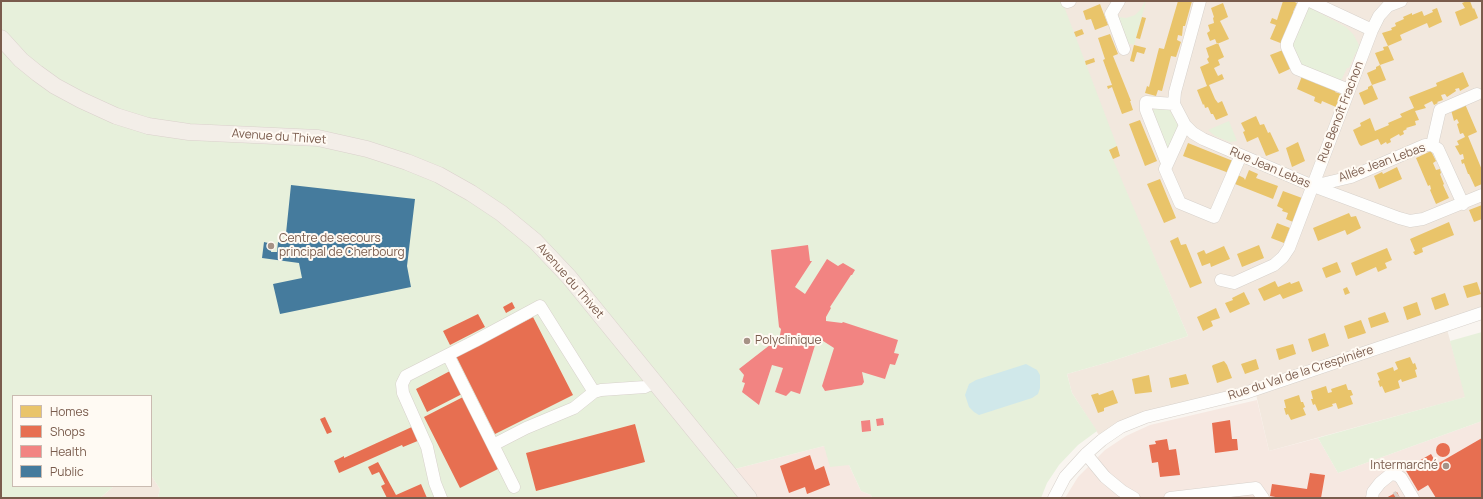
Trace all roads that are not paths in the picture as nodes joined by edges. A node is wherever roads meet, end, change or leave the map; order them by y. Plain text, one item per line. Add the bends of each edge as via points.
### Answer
1 (1119, 1) edge
2 (1200, 1) edge
3 (1305, 1) edge
4 (1401, 1) edge
5 (1318, 3) edge
6 (1372, 30) junction
7 (1, 38) edge
8 (1124, 49) dead end
9 (1349, 90) junction
10 (1477, 94) dead end
11 (1174, 104) junction
12 (1185, 125) junction
13 (1432, 145) junction
14 (1241, 155) junction
15 (1167, 163) junction
16 (1314, 186) junction
17 (1482, 195) edge
18 (1463, 204) junction
19 (1221, 280) dead end
20 (1482, 313) edge
21 (448, 355) junction
22 (655, 382) junction
23 (594, 392) junction
24 (493, 445) junction
25 (1086, 454) junction
26 (514, 487) dead end
27 (1407, 492) edge
28 (441, 498) edge
29 (749, 498) edge
30 (1054, 498) edge
31 (1134, 498) edge
32 (1170, 498) edge
33 (1263, 498) edge
34 (1372, 498) edge
35 (1378, 498) edge

1 - 8 street via 1111,14
2 - 11 street
3 - 9 street via 1287,43 1297,69
4 - 6 street, Rue Benoît Frachon via 1388,6
5 - 6 street
6 - 9 street, Rue Benoît Frachon
7 - 22 main road, Avenue du Thivet via 21,60 55,86 116,116 148,126 189,132 318,138 367,149 439,175 501,213 536,241 570,277
9 - 16 street, Rue Benoît Frachon
10 - 13 street via 1440,110
11 - 12 street, Rue Jean Lebas
11 - 15 street via 1146,102 1146,110
12 - 14 street, Rue Jean Lebas via 1203,139
12 - 15 street
13 - 16 street, Allée Jean Lebas via 1425,145 1351,177
13 - 18 street, Allée Jean Lebas via 1438,149
14 - 15 street via 1214,217 1180,203 1165,169
14 - 16 street, Rue Jean Lebas
16 - 18 street, Rue Jean Lebas via 1410,221 1423,219
16 - 19 street, Rue Benoît Frachon via 1283,257 1274,265 1234,283
17 - 18 street, Rue Jean Lebas
20 - 25 street, Rue du Val de la Crespinière via 1245,393 1146,417 1121,427
21 - 23 street via 540,306
21 - 24 street
21 - 28 street via 406,376 402,384
22 - 23 street via 645,387
22 - 29 main road, Avenue du Thivet
23 - 24 street via 574,408
24 - 26 street
25 - 30 street, Rue du Val de la Crespinière via 1065,477
25 - 31 street via 1105,477
27 - 34 street via 1401,478 1391,474 1380,483
27 - 35 street via 1401,483 1392,484 1382,490
32 - 33 street via 1256,488

